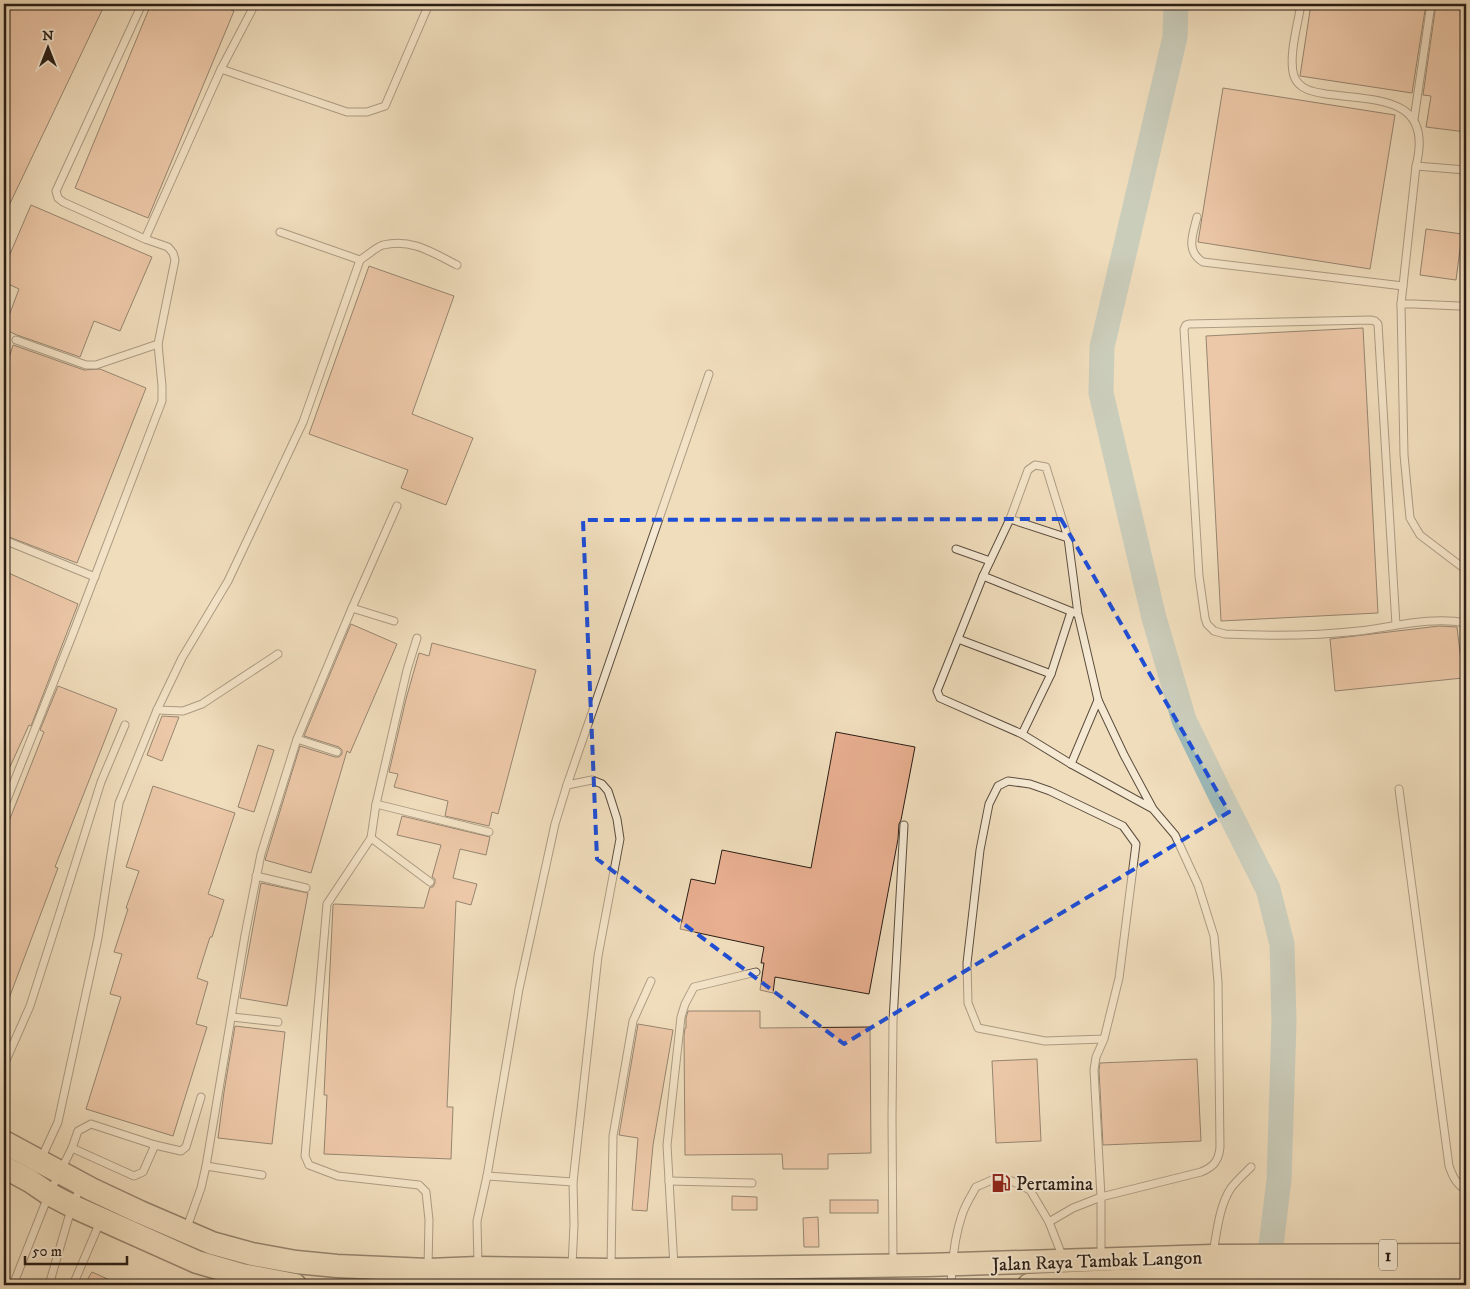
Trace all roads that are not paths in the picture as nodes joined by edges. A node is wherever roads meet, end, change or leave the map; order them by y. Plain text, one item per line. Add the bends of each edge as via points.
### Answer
1 (142, 4) edge
2 (255, 4) edge
3 (429, 4) edge
4 (1301, 4) edge
5 (1431, 4) edge
6 (221, 69) junction
7 (1414, 119) junction
8 (1416, 166) junction
9 (1466, 170) edge
10 (1197, 217) dead end
11 (280, 232) dead end
12 (146, 239) junction
13 (360, 260) junction
14 (457, 265) dead end
15 (1403, 286) junction
16 (1401, 304) junction
17 (1459, 306) dead end
18 (16, 340) dead end
19 (158, 344) junction
20 (709, 374) dead end
21 (397, 506) dead end
22 (1010, 519) junction
23 (1068, 538) junction
24 (4, 540) edge
25 (956, 549) dead end
26 (990, 561) junction
27 (1466, 570) edge
28 (983, 576) junction
29 (95, 577) junction
30 (352, 608) junction
31 (1075, 613) junction
32 (394, 620) dead end
33 (1466, 623) edge
34 (1396, 625) junction
35 (417, 638) dead end
36 (958, 639) junction
37 (278, 654) dead end
38 (1051, 674) junction
39 (1098, 700) junction
40 (157, 710) junction
41 (125, 725) dead end
42 (1022, 734) junction
43 (297, 738) junction
44 (337, 752) dead end
45 (1071, 764) junction
46 (567, 785) junction
47 (1399, 789) dead end
48 (376, 804) junction
49 (4, 807) edge
50 (1153, 809) junction
51 (904, 825) dead end
52 (489, 832) dead end
53 (371, 838) junction
54 (256, 876) junction
55 (430, 882) dead end
56 (306, 888) dead end
57 (756, 972) dead end
58 (651, 981) dead end
59 (232, 1017) junction
60 (278, 1022) dead end
61 (1104, 1039) junction
62 (4, 1065) edge
63 (202, 1097) dead end
64 (4, 1142) edge
65 (155, 1145) junction
66 (72, 1148) junction
67 (206, 1166) junction
68 (4, 1167) edge
69 (1251, 1167) dead end
70 (40, 1172) junction
71 (262, 1175) dead end
72 (487, 1176) junction
73 (669, 1181) junction
74 (573, 1182) junction
75 (752, 1183) dead end
76 (82, 1184) junction
77 (1466, 1190) edge
78 (49, 1194) junction
79 (1101, 1196) junction
80 (72, 1206) junction
81 (101, 1220) junction
82 (1049, 1222) junction
83 (185, 1232) junction
84 (1466, 1254) edge
85 (1223, 1263) junction
86 (893, 1265) junction
87 (478, 1268) junction
88 (674, 1268) junction
89 (572, 1269) junction
90 (428, 1270) junction
91 (611, 1270) junction
92 (1102, 1271) junction
93 (1065, 1272) junction
94 (1317, 1273) edge
95 (1466, 1273) edge
96 (951, 1275) edge
97 (1027, 1276) edge
98 (13, 1285) edge
99 (49, 1285) edge
100 (73, 1285) edge
101 (290, 1285) edge
102 (295, 1285) edge

1 - 12 lane via 56,191 63,202
2 - 6 lane
3 - 6 lane via 386,106 367,112 347,112
4 - 7 lane via 1292,66 1294,78 1301,86 1312,91 1391,104 1407,111
5 - 7 lane
6 - 12 lane
7 - 8 lane via 1420,140
8 - 9 lane
8 - 15 lane
10 - 15 lane via 1191,244 1194,255 1203,262
11 - 13 lane
12 - 19 lane via 168,248 175,260
13 - 14 lane via 382,246 407,243
13 - 40 lane via 303,422 228,581 182,658
15 - 16 lane
16 - 17 lane
16 - 27 lane via 1404,455 1410,518 1420,535
18 - 19 lane via 86,365 96,365
19 - 29 lane via 162,400
20 - 46 lane
21 - 30 lane
22 - 23 lane
22 - 23 lane via 1028,470 1036,465 1046,467
22 - 26 lane
23 - 31 lane
24 - 29 lane
25 - 26 lane
26 - 28 lane
28 - 31 lane
28 - 36 lane
29 - 49 lane
30 - 32 lane
30 - 43 lane
31 - 38 lane
31 - 39 lane
33 - 34 lane via 1443,621
34 - 34 lane via 1360,631 1280,635 1219,633 1207,624 1199,576 1184,329 1187,324 1377,322
35 - 48 lane
36 - 38 lane
36 - 42 lane via 937,691 940,698
37 - 40 lane via 202,704 183,711
38 - 42 lane
39 - 45 lane
39 - 50 lane
40 - 70 lane via 119,803 98,938 58,1122
41 - 62 lane via 100,782 30,1006
42 - 45 lane
43 - 44 lane
43 - 54 lane
45 - 50 lane
46 - 72 lane via 555,824 519,989
46 - 74 lane via 592,780 602,784 611,800 620,839 598,956
47 - 77 lane via 1448,1156 1453,1177
48 - 52 lane
48 - 53 lane
50 - 79 lane via 1175,836 1198,885 1214,936 1218,982 1219,1155 1212,1166 1201,1172
51 - 86 lane via 893,1021
53 - 55 lane
53 - 90 lane via 327,904 305,1156 309,1165 338,1176 419,1186 426,1192
54 - 56 lane
54 - 59 lane
57 - 73 lane via 694,987 685,1004 667,1144
58 - 91 lane via 633,1021 613,1136
59 - 60 lane
59 - 67 lane
61 - 61 lane via 1045,1041 978,1028 968,1002 968,964 980,850 989,804 998,786 1008,782 1030,784 1050,791 1123,826 1136,844 1119,978
61 - 79 lane via 1094,1070
63 - 65 lane via 186,1148 181,1151
64 - 70 highway, Jalan Raya Tambak Langon / 1
65 - 66 lane via 91,1124 78,1131
65 - 66 lane via 142,1172 134,1176
66 - 70 lane
67 - 71 lane
67 - 83 lane
68 - 70 highway, 1
69 - 85 lane via 1228,1193 1221,1213
70 - 76 highway, Jalan Raya Tambak Langon / 1
70 - 78 highway, 1
72 - 74 lane
72 - 87 lane via 477,1221
73 - 75 lane
73 - 88 lane
74 - 89 lane
76 - 80 lane
76 - 83 highway, Jalan Raya Tambak Langon / 1
78 - 80 highway, 1
78 - 98 lane
79 - 82 lane
79 - 92 lane
80 - 81 highway, 1
80 - 99 lane
81 - 100 lane
81 - 101 highway, 1 via 197,1262
82 - 93 lane
82 - 96 lane via 1030,1190 1012,1181 992,1180 976,1187 962,1214
83 - 90 highway, Jalan Raya Tambak Langon / 1 via 244,1252 296,1262
84 - 94 highway, 1
85 - 92 highway, 1
85 - 94 highway, 1
86 - 88 highway, Jalan Raya Tambak Langon / 1
86 - 96 highway, Jalan Raya Tambak Langon / 1
87 - 89 highway, Jalan Raya Tambak Langon / 1
87 - 90 highway, Jalan Raya Tambak Langon / 1
88 - 91 highway, Jalan Raya Tambak Langon / 1
89 - 91 highway, Jalan Raya Tambak Langon / 1
92 - 93 highway, 1
93 - 97 highway, 1
94 - 95 highway, 1
96 - 97 highway, Jalan Raya Tambak Langon / 1
101 - 102 highway, 1

